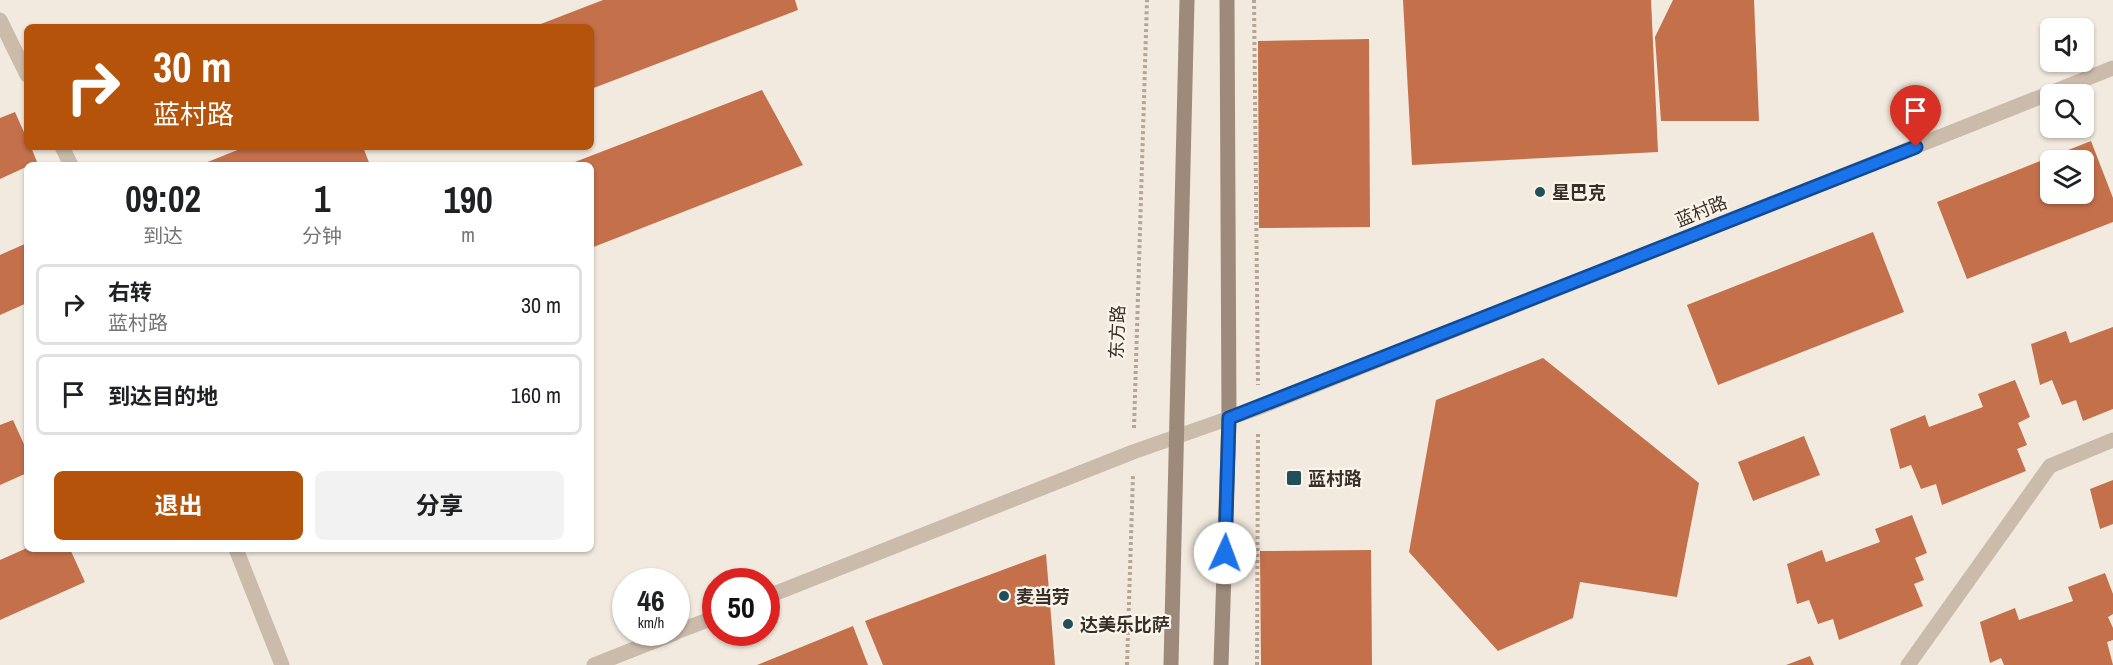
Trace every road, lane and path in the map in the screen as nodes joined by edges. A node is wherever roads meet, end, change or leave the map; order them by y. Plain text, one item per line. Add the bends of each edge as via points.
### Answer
1 (1147, 0) edge
2 (1187, 0) edge
3 (1227, 0) edge
4 (1254, 0) edge
5 (0, 20) edge
6 (24, 69) edge
7 (2113, 69) edge
8 (1258, 408) junction
9 (1229, 418) junction
10 (1178, 436) junction
11 (2113, 440) edge
12 (1133, 452) junction
13 (237, 552) edge
14 (780, 591) edge
15 (643, 646) edge
16 (282, 665) edge
17 (594, 665) edge
18 (1127, 665) edge
19 (1172, 665) edge
20 (1221, 665) edge
21 (1257, 665) edge
22 (1908, 665) edge

1 - 12 path, 东方路
2 - 10 main road
3 - 9 main road
4 - 8 path
5 - 6 street
7 - 8 street, 蓝村路
8 - 9 street, 蓝村路
8 - 21 path
9 - 10 street, 蓝村路
9 - 20 main road
10 - 12 street, 蓝村路
10 - 19 main road
11 - 22 street via 2050,466
12 - 14 street, 蓝村路
12 - 18 path, 东方路
13 - 16 street
15 - 17 street

